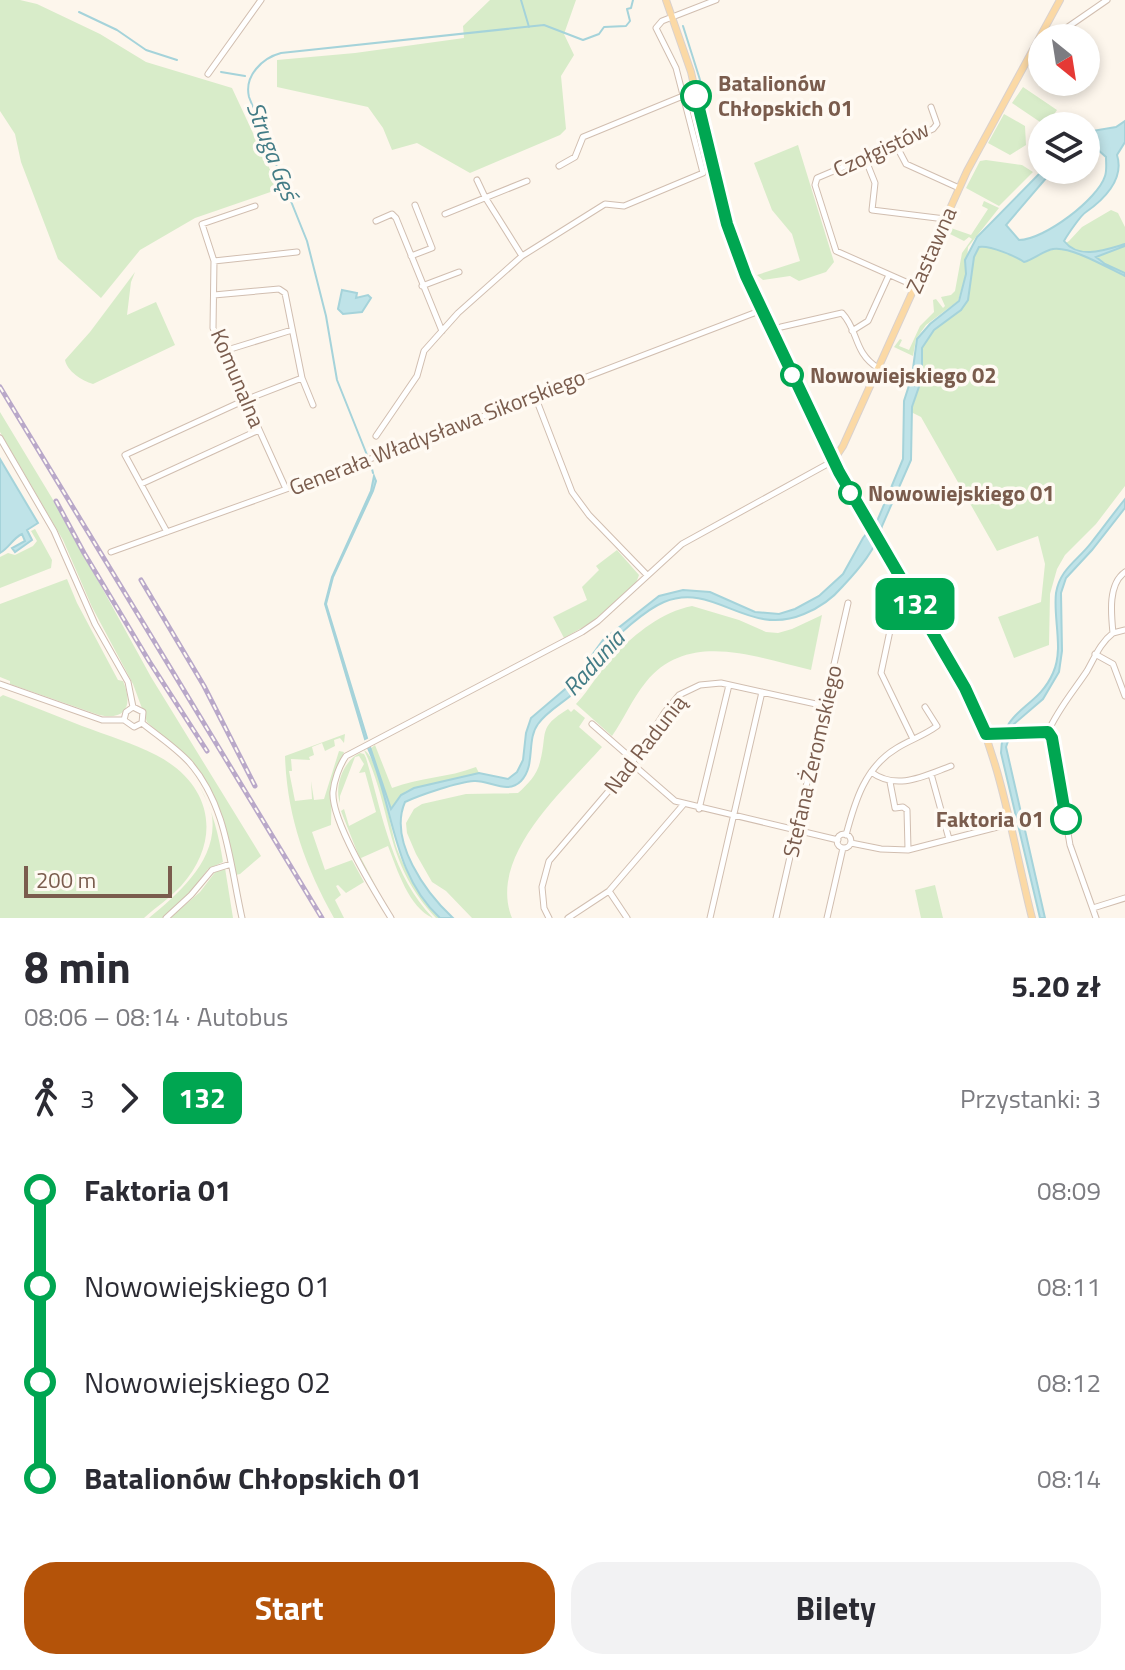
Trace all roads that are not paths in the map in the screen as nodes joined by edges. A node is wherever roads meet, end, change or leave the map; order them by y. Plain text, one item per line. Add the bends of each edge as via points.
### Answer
1 (261, 0) edge
2 (666, 0) edge
3 (716, 0) edge
4 (1060, 0) edge
5 (1107, 0) edge
6 (672, 17) junction
7 (1048, 24) edge
8 (1072, 24) edge
9 (1028, 62) edge
10 (208, 74) dead end
11 (683, 96) junction
12 (931, 107) dead end
13 (896, 145) junction
14 (865, 158) junction
15 (559, 166) dead end
16 (477, 180) dead end
17 (527, 181) dead end
18 (959, 188) junction
19 (485, 197) junction
20 (415, 205) dead end
21 (255, 206) dead end
22 (445, 214) dead end
23 (945, 219) junction
24 (376, 221) dead end
25 (297, 252) dead end
26 (411, 256) junction
27 (522, 256) junction
28 (214, 261) junction
29 (459, 272) dead end
30 (889, 275) junction
31 (422, 286) junction
32 (915, 286) junction
33 (214, 295) junction
34 (762, 310) junction
35 (781, 327) dead end
36 (292, 330) junction
37 (442, 331) junction
38 (852, 331) junction
39 (224, 351) junction
40 (878, 368) junction
41 (302, 378) junction
42 (535, 396) junction
43 (245, 400) junction
44 (313, 405) dead end
45 (259, 430) junction
46 (376, 436) dead end
47 (0, 438) edge
48 (833, 461) junction
49 (141, 484) junction
50 (286, 489) junction
51 (167, 532) junction
52 (111, 552) dead end
53 (1125, 572) edge
54 (647, 575) junction
55 (848, 603) dead end
56 (889, 617) dead end
57 (1125, 630) edge
58 (1113, 633) junction
59 (1095, 654) junction
60 (0, 684) edge
61 (729, 685) junction
62 (762, 692) junction
63 (1125, 696) edge
64 (825, 706) junction
65 (133, 707) junction
66 (925, 707) dead end
67 (124, 720) junction
68 (142, 723) junction
69 (592, 724) dead end
70 (1048, 732) junction
71 (986, 734) junction
72 (913, 739) junction
73 (634, 762) junction
74 (951, 766) dead end
75 (871, 772) junction
76 (931, 774) junction
77 (890, 782) junction
78 (683, 805) junction
79 (699, 809) junction
80 (733, 817) junction
81 (1009, 824) junction
82 (795, 831) junction
83 (846, 835) junction
84 (949, 839) junction
85 (838, 840) junction
86 (851, 843) junction
87 (843, 848) junction
88 (908, 850) junction
89 (231, 864) junction
90 (609, 891) junction
91 (1125, 898) edge
92 (1093, 908) junction
93 (166, 918) edge
94 (242, 918) edge
95 (391, 918) edge
96 (549, 918) edge
97 (568, 918) edge
98 (627, 918) edge
99 (710, 918) edge
100 (776, 918) edge
101 (827, 918) edge
102 (1032, 918) edge
103 (1096, 918) edge

1 - 10 street
2 - 6 main road
3 - 6 street
4 - 7 main road, Zastawna
5 - 8 street
6 - 11 street via 656,28
6 - 34 main road via 691,72 727,224
9 - 18 main road, Zastawna
11 - 15 street via 583,137 575,157
11 - 27 street via 703,173 624,206 605,204
12 - 13 street, Czołgistów via 935,127
13 - 14 street, Czołgistów
13 - 18 street via 906,164
14 - 23 street via 875,186 872,210
14 - 30 street, Czołgistów via 817,178 815,185 836,251
16 - 19 street
17 - 19 street
18 - 23 main road, Zastawna
19 - 22 street
19 - 27 street
20 - 26 street via 432,248
21 - 28 street, Komunalna via 202,224
23 - 32 main road, Zastawna
24 - 26 street via 394,215
25 - 28 street
26 - 31 street
27 - 37 street
28 - 33 street, Komunalna
29 - 31 street
30 - 32 street
30 - 38 street via 868,321
31 - 37 street
32 - 40 main road, Zastawna
33 - 36 street via 279,289 285,293
33 - 39 street, Komunalna via 213,328
34 - 42 street, Generała Władysława Sikorskiego
34 - 48 main road
35 - 38 street via 839,312
36 - 39 street
36 - 41 street
37 - 46 street via 424,351 417,376
38 - 40 street via 861,353
39 - 43 street, Komunalna
40 - 48 main road, Zastawna
41 - 43 street
41 - 44 street
42 - 50 street, Generała Władysława Sikorskiego
42 - 54 street via 572,492
43 - 45 street, Komunalna
43 - 49 street via 125,455
45 - 49 street
45 - 50 street, Komunalna
47 - 65 street via 54,531 95,624 128,682
48 - 54 street via 698,534
48 - 71 main road via 965,688
49 - 51 street
50 - 51 street, Generała Władysława Sikorskiego
51 - 52 street, Generała Władysława Sikorskiego
53 - 58 street via 1113,587
54 - 95 street via 582,632 343,760 333,797 357,861
55 - 64 street, Stefana Żeromskiego
56 - 72 street via 881,676
57 - 58 street
58 - 59 street
59 - 63 street via 1113,664
59 - 70 street
60 - 67 street via 102,720
61 - 62 street, Nad Radunią
61 - 73 street, Nad Radunią via 700,685 679,695
61 - 79 street
62 - 64 street, Nad Radunią
62 - 80 street
64 - 82 street, Stefana Żeromskiego
65 - 67 street
65 - 68 street via 143,712
66 - 72 street via 937,726
67 - 68 street via 134,727
68 - 89 street via 182,755 205,783 221,817
69 - 73 street
70 - 71 street
70 - 92 street via 1070,845
71 - 81 main road
72 - 75 street
73 - 78 street
73 - 96 street, Nad Radunią via 549,861 542,887
74 - 76 street
75 - 77 street
75 - 83 street via 857,796
76 - 77 street
76 - 84 street
77 - 88 street via 895,808 907,810
78 - 79 street
78 - 90 street
79 - 80 street
80 - 82 street
80 - 99 street
81 - 84 street
81 - 102 main road
82 - 85 street
82 - 100 street, Stefana Żeromskiego
83 - 85 street
83 - 86 street
84 - 88 street
85 - 87 street
86 - 87 street
86 - 88 street
87 - 101 street
89 - 93 street via 212,870
89 - 94 street
90 - 97 street
90 - 98 street
91 - 92 street
92 - 103 street

